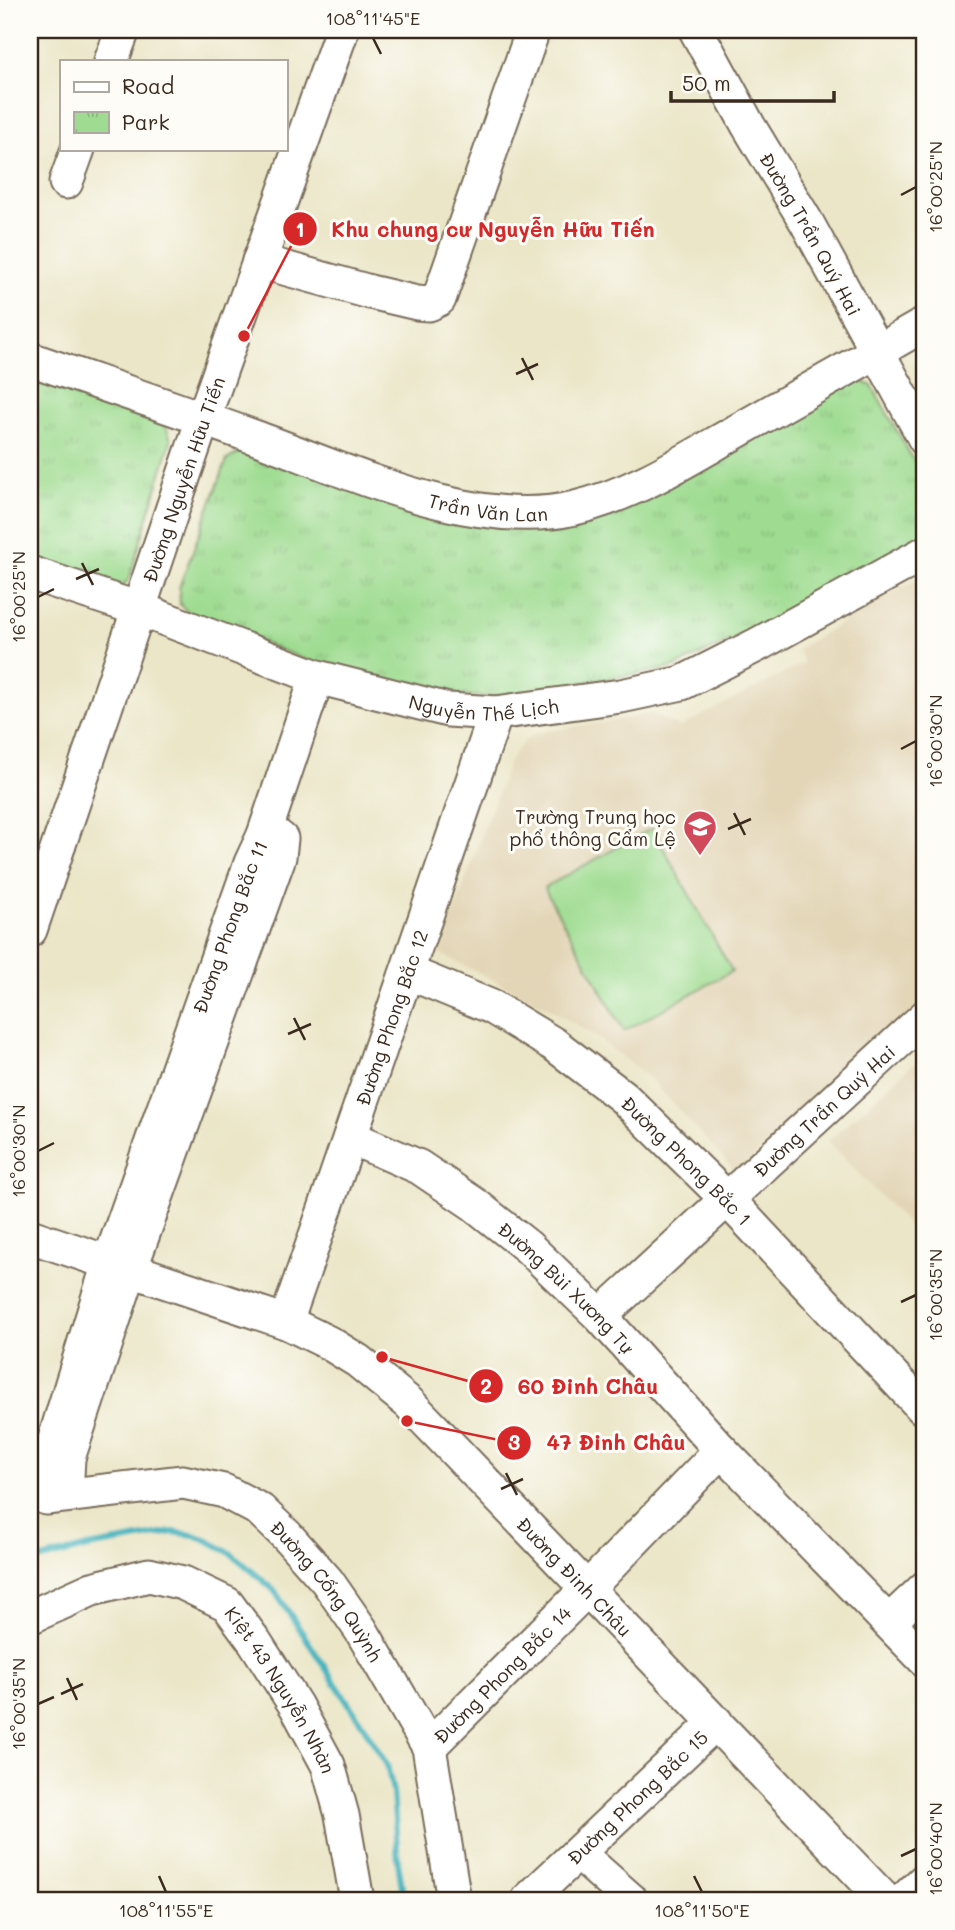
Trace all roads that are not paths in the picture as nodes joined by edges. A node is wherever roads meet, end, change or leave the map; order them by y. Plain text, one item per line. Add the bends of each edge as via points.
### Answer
1 (122, 30) edge
2 (342, 30) edge
3 (533, 30) edge
4 (696, 30) edge
5 (111, 60) edge
6 (78, 150) edge
7 (66, 182) dead end
8 (259, 261) junction
9 (925, 324) edge
10 (878, 351) junction
11 (30, 359) edge
12 (203, 419) junction
13 (925, 439) edge
14 (925, 553) edge
15 (30, 573) edge
16 (139, 609) junction
17 (317, 677) junction
18 (496, 713) junction
19 (30, 930) edge
20 (407, 972) junction
21 (925, 1017) edge
22 (350, 1137) junction
23 (727, 1199) junction
24 (30, 1236) edge
25 (119, 1266) junction
26 (600, 1316) junction
27 (286, 1322) junction
28 (923, 1408) dead end
29 (721, 1450) junction
30 (48, 1498) edge
31 (925, 1588) edge
32 (587, 1590) junction
33 (30, 1617) edge
34 (889, 1622) junction
35 (925, 1660) edge
36 (716, 1722) junction
37 (429, 1747) junction
38 (578, 1853) junction
39 (925, 1880) edge
40 (355, 1900) edge
41 (454, 1900) edge
42 (528, 1900) edge
43 (631, 1900) edge
44 (885, 1900) edge
45 (904, 1900) edge

1 - 5 street
2 - 8 street, Đường Nguyễn Hữu Tiến
3 - 8 street via 439,299 429,304 405,300
4 - 10 street, Đường Trần Quý Hai
6 - 7 street
8 - 12 street, Đường Nguyễn Hữu Tiến
9 - 10 street, Trần Văn Lan
10 - 12 street, Trần Văn Lan via 669,470 611,496 549,511 469,509 422,498
10 - 13 street, Đường Trần Quý Hai
11 - 12 street, Trần Văn Lan
12 - 16 street, Đường Nguyễn Hữu Tiến
14 - 18 street, Nguyễn Thế Lịch via 682,683
15 - 16 street, Nguyễn Thế Lịch
16 - 17 street, Nguyễn Thế Lịch
16 - 19 street, Đường Nguyễn Hữu Tiến
17 - 18 street, Nguyễn Thế Lịch via 448,710
17 - 25 street, Đường Phong Bắc 11 via 264,835 272,833 281,839 279,858
18 - 20 street, Đường Phong Bắc 12
20 - 22 street, Đường Phong Bắc 12
20 - 23 street, Đường Phong Bắc 1 via 492,1007 555,1045 623,1097
21 - 23 street, Đường Trần Quý Hai
22 - 26 street, Đường Bùi Xương Tự via 419,1167 474,1203
22 - 27 street, Đường Phong Bắc 12
23 - 26 street, Đường Trần Quý Hai
23 - 28 street, Đường Phong Bắc 1
24 - 25 street, Đường Đinh Châu
25 - 27 street, Đường Đinh Châu
25 - 30 street, Đường Phong Bắc 11 via 68,1458
26 - 29 street, Đường Bùi Xương Tự
27 - 32 street, Đường Đinh Châu via 358,1361 409,1403
29 - 32 street, Đường Phong Bắc 14
29 - 34 street, Đường Bùi Xương Tự
30 - 37 street, Đường Cống Quỳnh via 183,1482 224,1491 260,1510 327,1581
31 - 34 street
32 - 36 street, Đường Đinh Châu
32 - 37 street, Đường Phong Bắc 14
33 - 40 street, Kiệt 43 Nguyễn Nhàn via 92,1588 149,1575 183,1583 227,1604 289,1695 328,1765 342,1815
34 - 35 street, Đường Bùi Xương Tự
36 - 38 street, Đường Phong Bắc 15
36 - 44 street, Đường Đinh Châu
37 - 41 street, Đường Cống Quỳnh
38 - 42 street, Đường Phong Bắc 15
38 - 43 street
39 - 45 street

